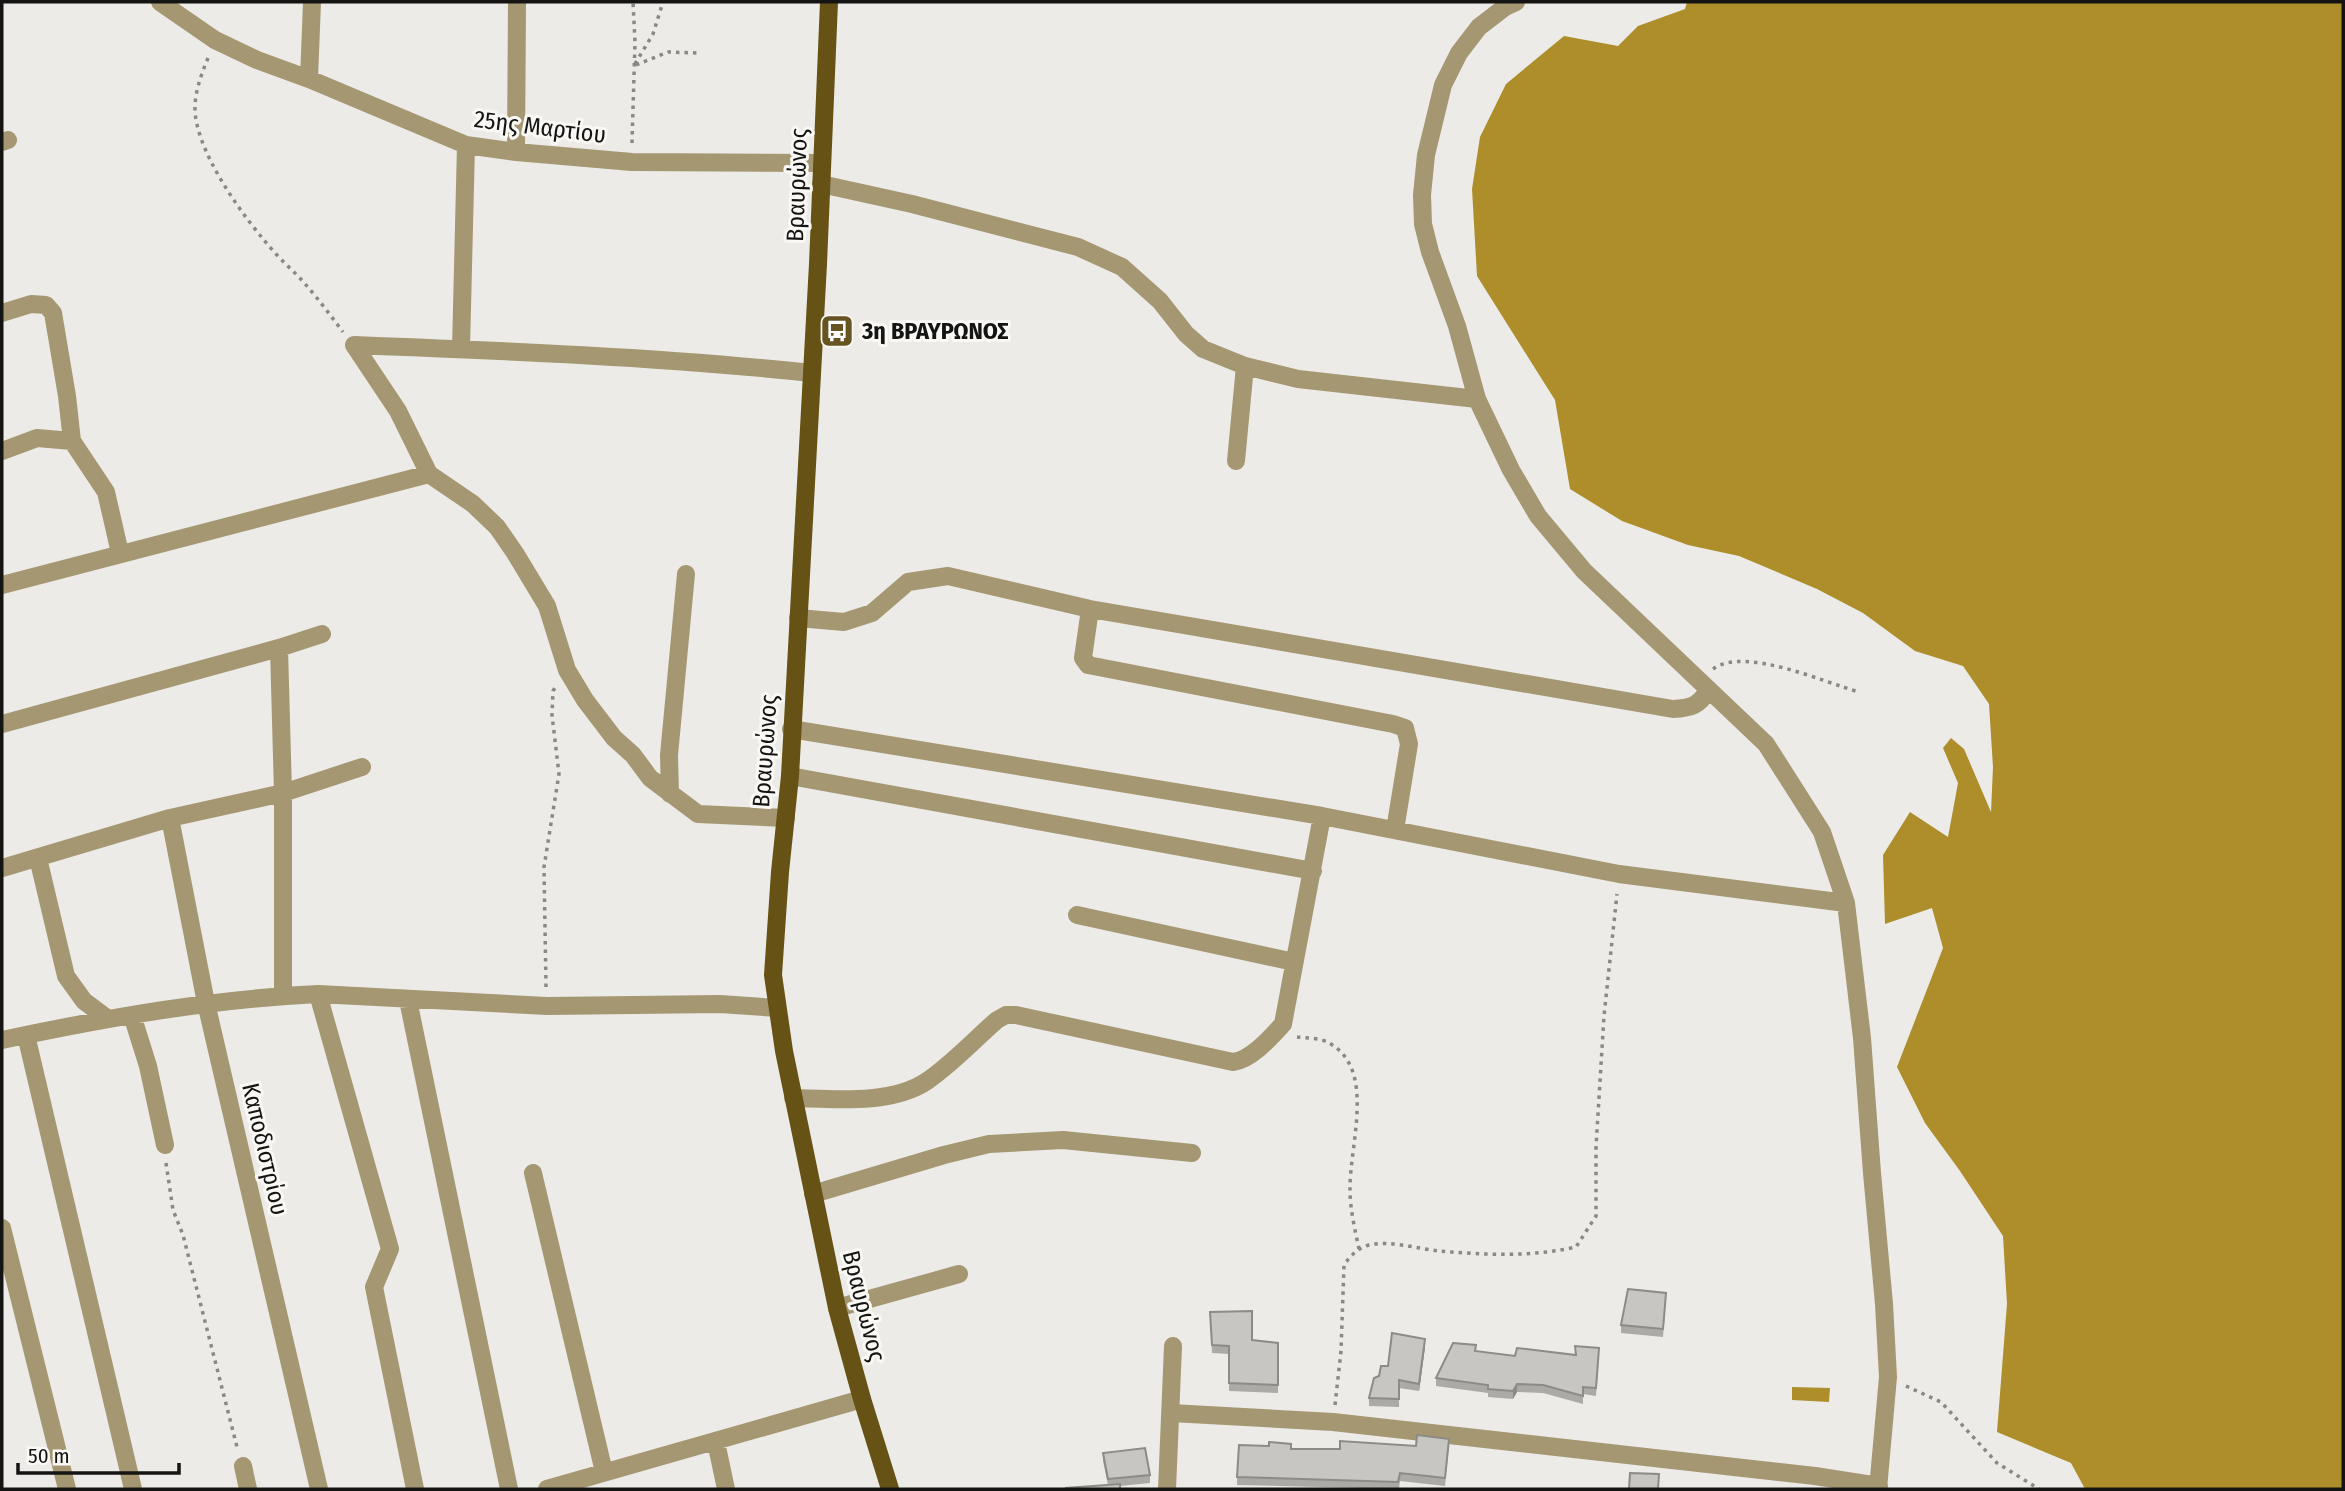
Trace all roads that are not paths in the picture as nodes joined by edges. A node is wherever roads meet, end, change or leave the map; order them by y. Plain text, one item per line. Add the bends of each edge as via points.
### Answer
1 (160, 2) edge
2 (191, 2) edge
3 (312, 2) edge
4 (517, 2) edge
5 (829, 2) edge
6 (1516, 2) edge
7 (191, 24) junction
8 (309, 79) junction
9 (466, 145) junction
10 (516, 152) junction
11 (821, 163) junction
12 (821, 184) junction
13 (2, 313) edge
14 (461, 349) junction
15 (1245, 366) junction
16 (812, 373) junction
17 (1476, 399) junction
18 (72, 441) junction
19 (2, 451) edge
20 (1236, 461) dead end
21 (429, 474) junction
22 (120, 553) junction
23 (686, 574) dead end
24 (2, 585) edge
25 (1090, 609) junction
26 (798, 618) junction
27 (322, 634) dead end
28 (279, 649) junction
29 (1708, 690) junction
30 (2, 724) edge
31 (791, 729) junction
32 (362, 767) dead end
33 (790, 776) junction
34 (283, 793) junction
35 (670, 794) junction
36 (1322, 816) junction
37 (170, 818) junction
38 (786, 818) junction
39 (1395, 830) junction
40 (38, 858) junction
41 (2, 867) edge
42 (1312, 871) junction
43 (1846, 903) junction
44 (1077, 915) dead end
45 (1294, 962) junction
46 (318, 994) junction
47 (284, 996) junction
48 (408, 1000) junction
49 (206, 1003) junction
50 (777, 1007) junction
51 (132, 1015) junction
52 (108, 1019) junction
53 (26, 1035) junction
54 (2, 1040) edge
55 (793, 1098) junction
56 (165, 1145) road end
57 (1192, 1153) dead end
58 (533, 1173) dead end
59 (813, 1194) junction
60 (2, 1228) edge
61 (960, 1274) dead end
62 (837, 1308) junction
63 (1173, 1346) dead end
64 (862, 1399) junction
65 (1171, 1413) junction
66 (716, 1442) junction
67 (243, 1466) road end
68 (604, 1472) junction
69 (1811, 1483) edge
70 (1878, 1488) edge
71 (67, 1489) edge
72 (133, 1489) edge
73 (248, 1489) edge
74 (319, 1489) edge
75 (415, 1489) edge
76 (509, 1489) edge
77 (547, 1489) edge
78 (726, 1489) edge
79 (889, 1489) edge
80 (1167, 1489) edge

1 - 7 street, 25ης Μαρτίου
2 - 7 street
3 - 8 street
4 - 10 street
5 - 11 main road, Βραυρώνος
6 - 17 street via 1479,27 1459,53 1443,85 1424,168 1423,223
7 - 8 street, 25ης Μαρτίου via 257,60
8 - 9 street, 25ης Μαρτίου
9 - 10 street, 25ης Μαρτίου
9 - 14 street
10 - 11 street, 25ης Μαρτίου via 632,162
11 - 12 main road, Βραυρώνος
12 - 15 street via 1089,252 1122,267 1203,349
12 - 16 main road, Βραυρώνος
13 - 18 street via 31,304 46,305 53,313
14 - 16 street
14 - 21 street via 354,345 398,411
15 - 17 street via 1298,379
15 - 20 street
16 - 26 main road, Βραυρώνος
17 - 29 street via 1538,516 1584,570
18 - 19 street via 37,438
18 - 22 street via 106,492
21 - 22 street
21 - 35 street via 497,527 547,606 567,670 585,700 650,778
22 - 24 street
23 - 35 street via 669,755
25 - 26 street via 948,576 908,582 872,612 844,622
25 - 29 street via 1674,709 1692,708
25 - 39 street via 1083,658 1088,665 1405,728 1409,744
26 - 31 main road, Βραυρώνος
27 - 28 street
28 - 30 street
28 - 34 street
29 - 43 street via 1766,744 1822,832
31 - 33 main road, Βραυρώνος
31 - 36 street
32 - 34 street
33 - 38 main road, Βραυρώνος
33 - 42 street
34 - 37 street
34 - 47 street
35 - 38 street via 698,814
36 - 39 street
36 - 42 street
37 - 40 street
37 - 49 street, Καποδιστρίου
38 - 50 main road, Βραυρώνος via 775,943
39 - 43 street via 1619,874
40 - 41 street
40 - 52 street via 66,976 84,1001
42 - 45 street
43 - 70 street via 1862,1038 1888,1377
44 - 45 street
45 - 55 street via 1283,1024 1241,1061 1006,1015 925,1082 897,1093 864,1100
46 - 47 street
46 - 48 street
46 - 75 street via 390,1248 374,1287
47 - 49 street
48 - 50 street
48 - 76 street
49 - 51 street
49 - 74 street, Καποδιστρίου
50 - 55 main road, Βραυρώνος
51 - 52 street
51 - 56 street
52 - 53 street
53 - 54 street
53 - 72 street
55 - 59 main road, Βραυρώνος
57 - 59 street via 1063,1140 989,1144
58 - 68 street
59 - 62 main road, Βραυρώνος
60 - 71 street
61 - 62 street
62 - 64 main road, Βραυρώνος
63 - 65 street
64 - 66 street
64 - 79 main road, Βραυρώνος
65 - 69 street via 1333,1422
65 - 80 street
66 - 68 street
66 - 78 street
67 - 73 street
68 - 77 street
69 - 70 street

